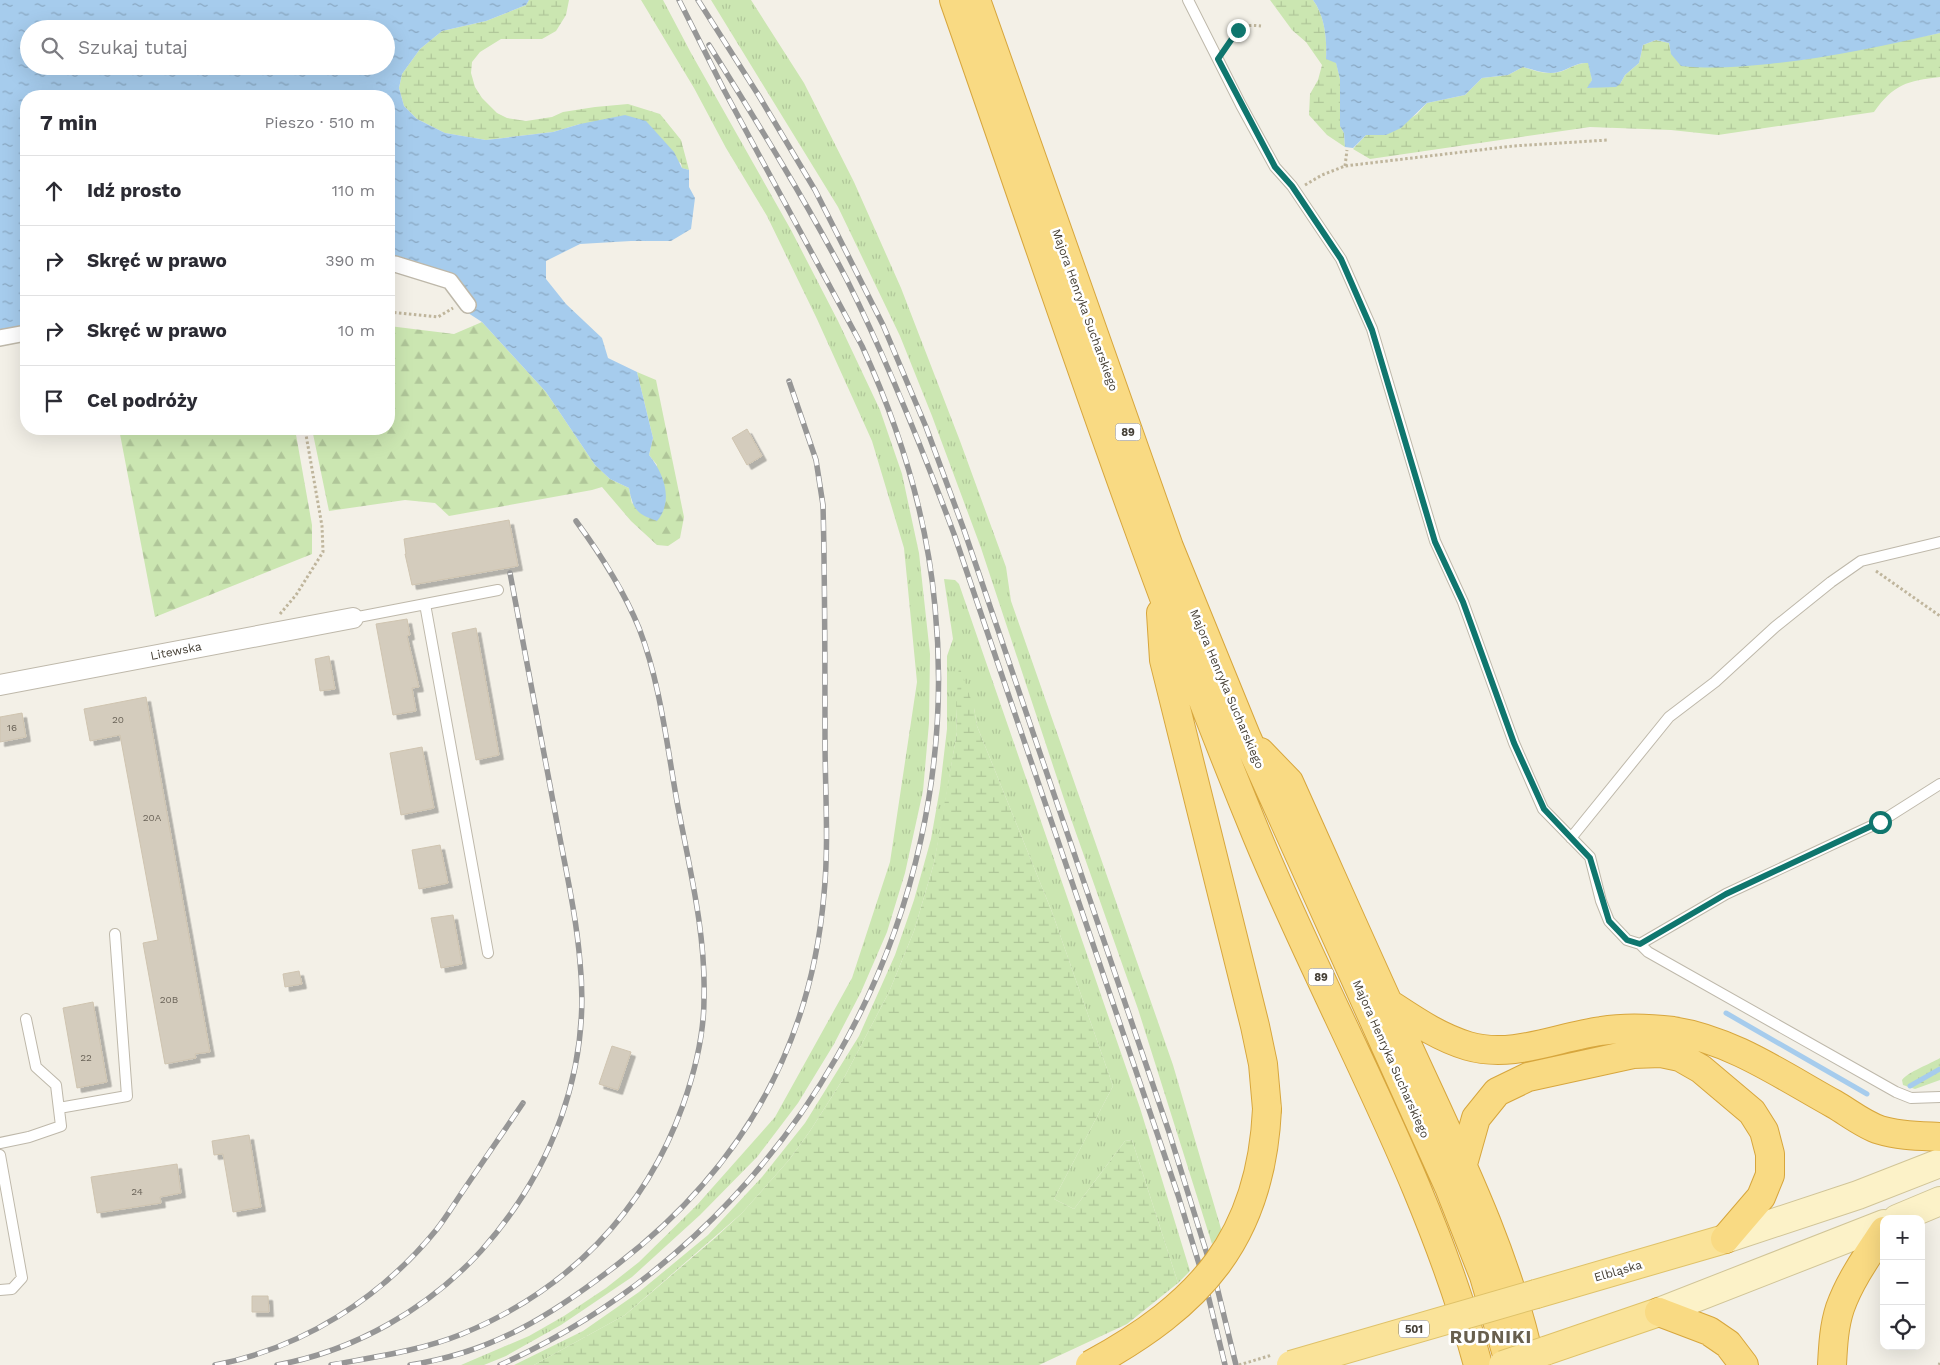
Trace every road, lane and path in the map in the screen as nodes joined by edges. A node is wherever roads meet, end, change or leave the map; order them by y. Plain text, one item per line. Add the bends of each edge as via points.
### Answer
1 (954, 0) edge
2 (976, 0) edge
3 (1188, 0) edge
4 (1261, 26) dead end
5 (1218, 59) junction
6 (1009, 128) junction
7 (1608, 140) dead end
8 (1347, 150) dead end
9 (1345, 166) junction
10 (1295, 191) junction
11 (395, 264) edge
12 (467, 303) joint
13 (395, 313) edge
14 (20, 334) edge
15 (0, 338) edge
16 (306, 435) edge
17 (1940, 542) edge
18 (1861, 560) junction
19 (498, 590) dead end
20 (1160, 590) junction
21 (424, 604) junction
22 (1940, 616) edge
23 (353, 618) joint
24 (261, 635) junction
25 (0, 685) edge
26 (1246, 736) junction
27 (1940, 784) edge
28 (1571, 838) junction
29 (115, 934) dead end
30 (1640, 944) junction
31 (488, 952) dead end
32 (1388, 1003) junction
33 (26, 1019) dead end
34 (1940, 1098) edge
35 (59, 1108) junction
36 (1940, 1137) edge
37 (0, 1143) edge
38 (0, 1155) edge
39 (1940, 1163) edge
40 (1463, 1164) junction
41 (1940, 1201) edge
42 (1907, 1215) edge
43 (1880, 1226) edge
44 (1880, 1237) edge
45 (1725, 1239) junction
46 (0, 1290) edge
47 (1659, 1312) junction
48 (1538, 1358) edge
49 (1090, 1365) edge
50 (1292, 1365) edge
51 (1478, 1365) edge
52 (1503, 1365) edge
53 (1510, 1365) edge
54 (1744, 1365) edge
55 (1832, 1365) edge

1 - 6 highway, Majora Henryka Sucharskiego / 89
2 - 6 highway, Majora Henryka Sucharskiego / 89
3 - 5 lane
4 - 5 path via 1242,26
5 - 10 lane via 1275,167
6 - 20 highway, Majora Henryka Sucharskiego / 89
6 - 26 highway, Majora Henryka Sucharskiego / 89 via 1169,547
7 - 9 path via 1513,146
8 - 9 path
9 - 10 path
10 - 28 lane via 1341,259 1372,330 1435,542 1463,602 1514,743 1544,809
11 - 12 street via 450,281
12 - 13 path via 438,317
14 - 15 street
16 - 24 path via 322,526 323,552 296,595
17 - 18 lane
18 - 22 path
18 - 28 lane via 1782,621 1715,682 1670,717
19 - 21 lane
20 - 49 highway, bridge via 1164,660 1263,1064 1266,1138 1253,1199 1220,1261 1167,1316
20 - 51 highway, Majora Henryka Sucharskiego / 89 via 1259,840 1421,1196 1449,1269
21 - 23 lane
21 - 31 lane
23 - 24 street, Litewska
24 - 25 street, Litewska
26 - 32 highway via 1289,782
26 - 53 highway, Majora Henryka Sucharskiego / 89 via 1449,1187 1484,1276
27 - 30 lane via 1880,822 1726,894
28 - 30 lane via 1590,858 1609,921 1627,940
29 - 35 lane via 127,1096
30 - 34 lane via 1648,952 1896,1092 1911,1098
32 - 36 highway via 1440,1037 1470,1047 1497,1051 1601,1031 1635,1028 1709,1040 1749,1056 1880,1130
32 - 40 highway
33 - 35 lane via 36,1067 56,1085
35 - 37 lane via 61,1126
38 - 46 lane via 22,1278 12,1288
39 - 45 main road, Elbląska / 501 via 1858,1195
40 - 45 highway via 1476,1118 1497,1092 1528,1077 1633,1054 1661,1053 1680,1057 1701,1069 1752,1112 1764,1132 1770,1154 1770,1175 1760,1197
40 - 48 highway via 1495,1245 1526,1338
41 - 42 main road
43 - 47 main road
44 - 55 highway via 1858,1270 1840,1308
45 - 50 main road, Elbląska / 501, bridge
47 - 48 main road
47 - 54 highway via 1709,1331 1728,1344
48 - 52 main road, bridge

